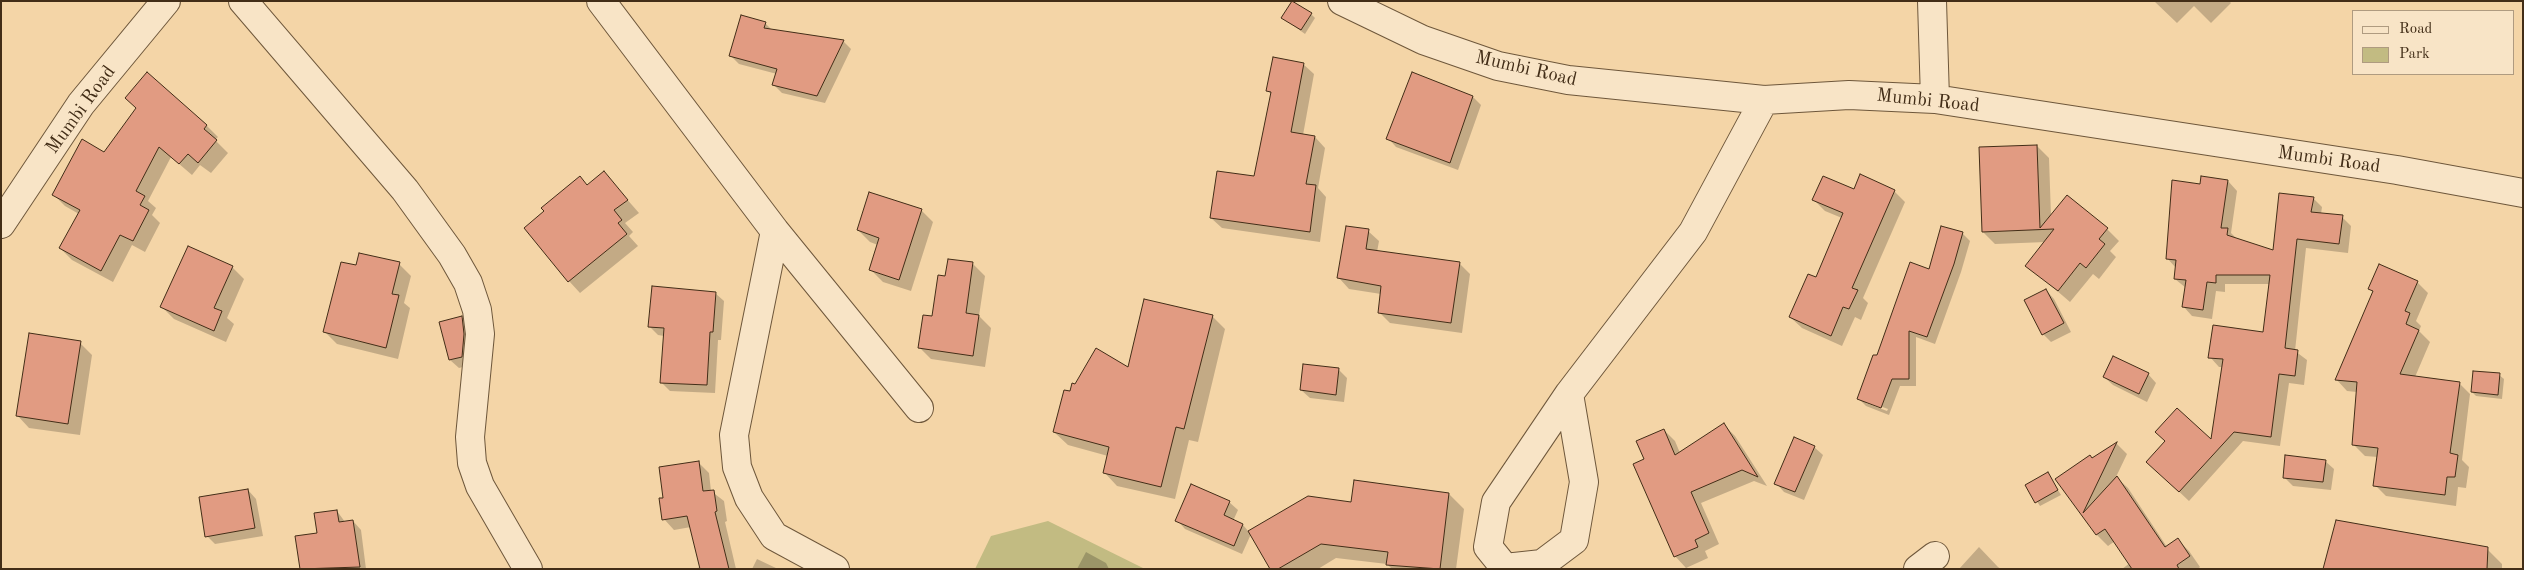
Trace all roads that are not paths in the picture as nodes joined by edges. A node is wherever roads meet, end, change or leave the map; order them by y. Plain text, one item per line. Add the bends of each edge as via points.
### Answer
1 (166, 1) edge
2 (243, 1) edge
3 (601, 1) edge
4 (1342, 1) edge
5 (1932, 1) edge
6 (1935, 99) junction
7 (1764, 100) junction
8 (2523, 193) edge
9 (1, 224) edge
10 (775, 231) junction
11 (1569, 394) junction
12 (919, 408) dead end
13 (528, 569) edge
14 (835, 569) edge

1 - 9 street, Mumbi Road via 81,104
2 - 13 street via 404,190 452,255 468,283 477,310 480,334 470,437 472,462 480,486
3 - 10 street
4 - 7 street, Mumbi Road via 1423,40 1498,66 1568,80
5 - 6 street
6 - 7 street, Mumbi Road via 1849,95
6 - 8 street, Mumbi Road via 2397,170
7 - 11 street via 1693,232
10 - 12 street
10 - 14 street via 734,435 736,467 749,498 774,536
11 - 11 street via 1496,502 1488,547 1505,568 1542,564 1574,540 1584,482

